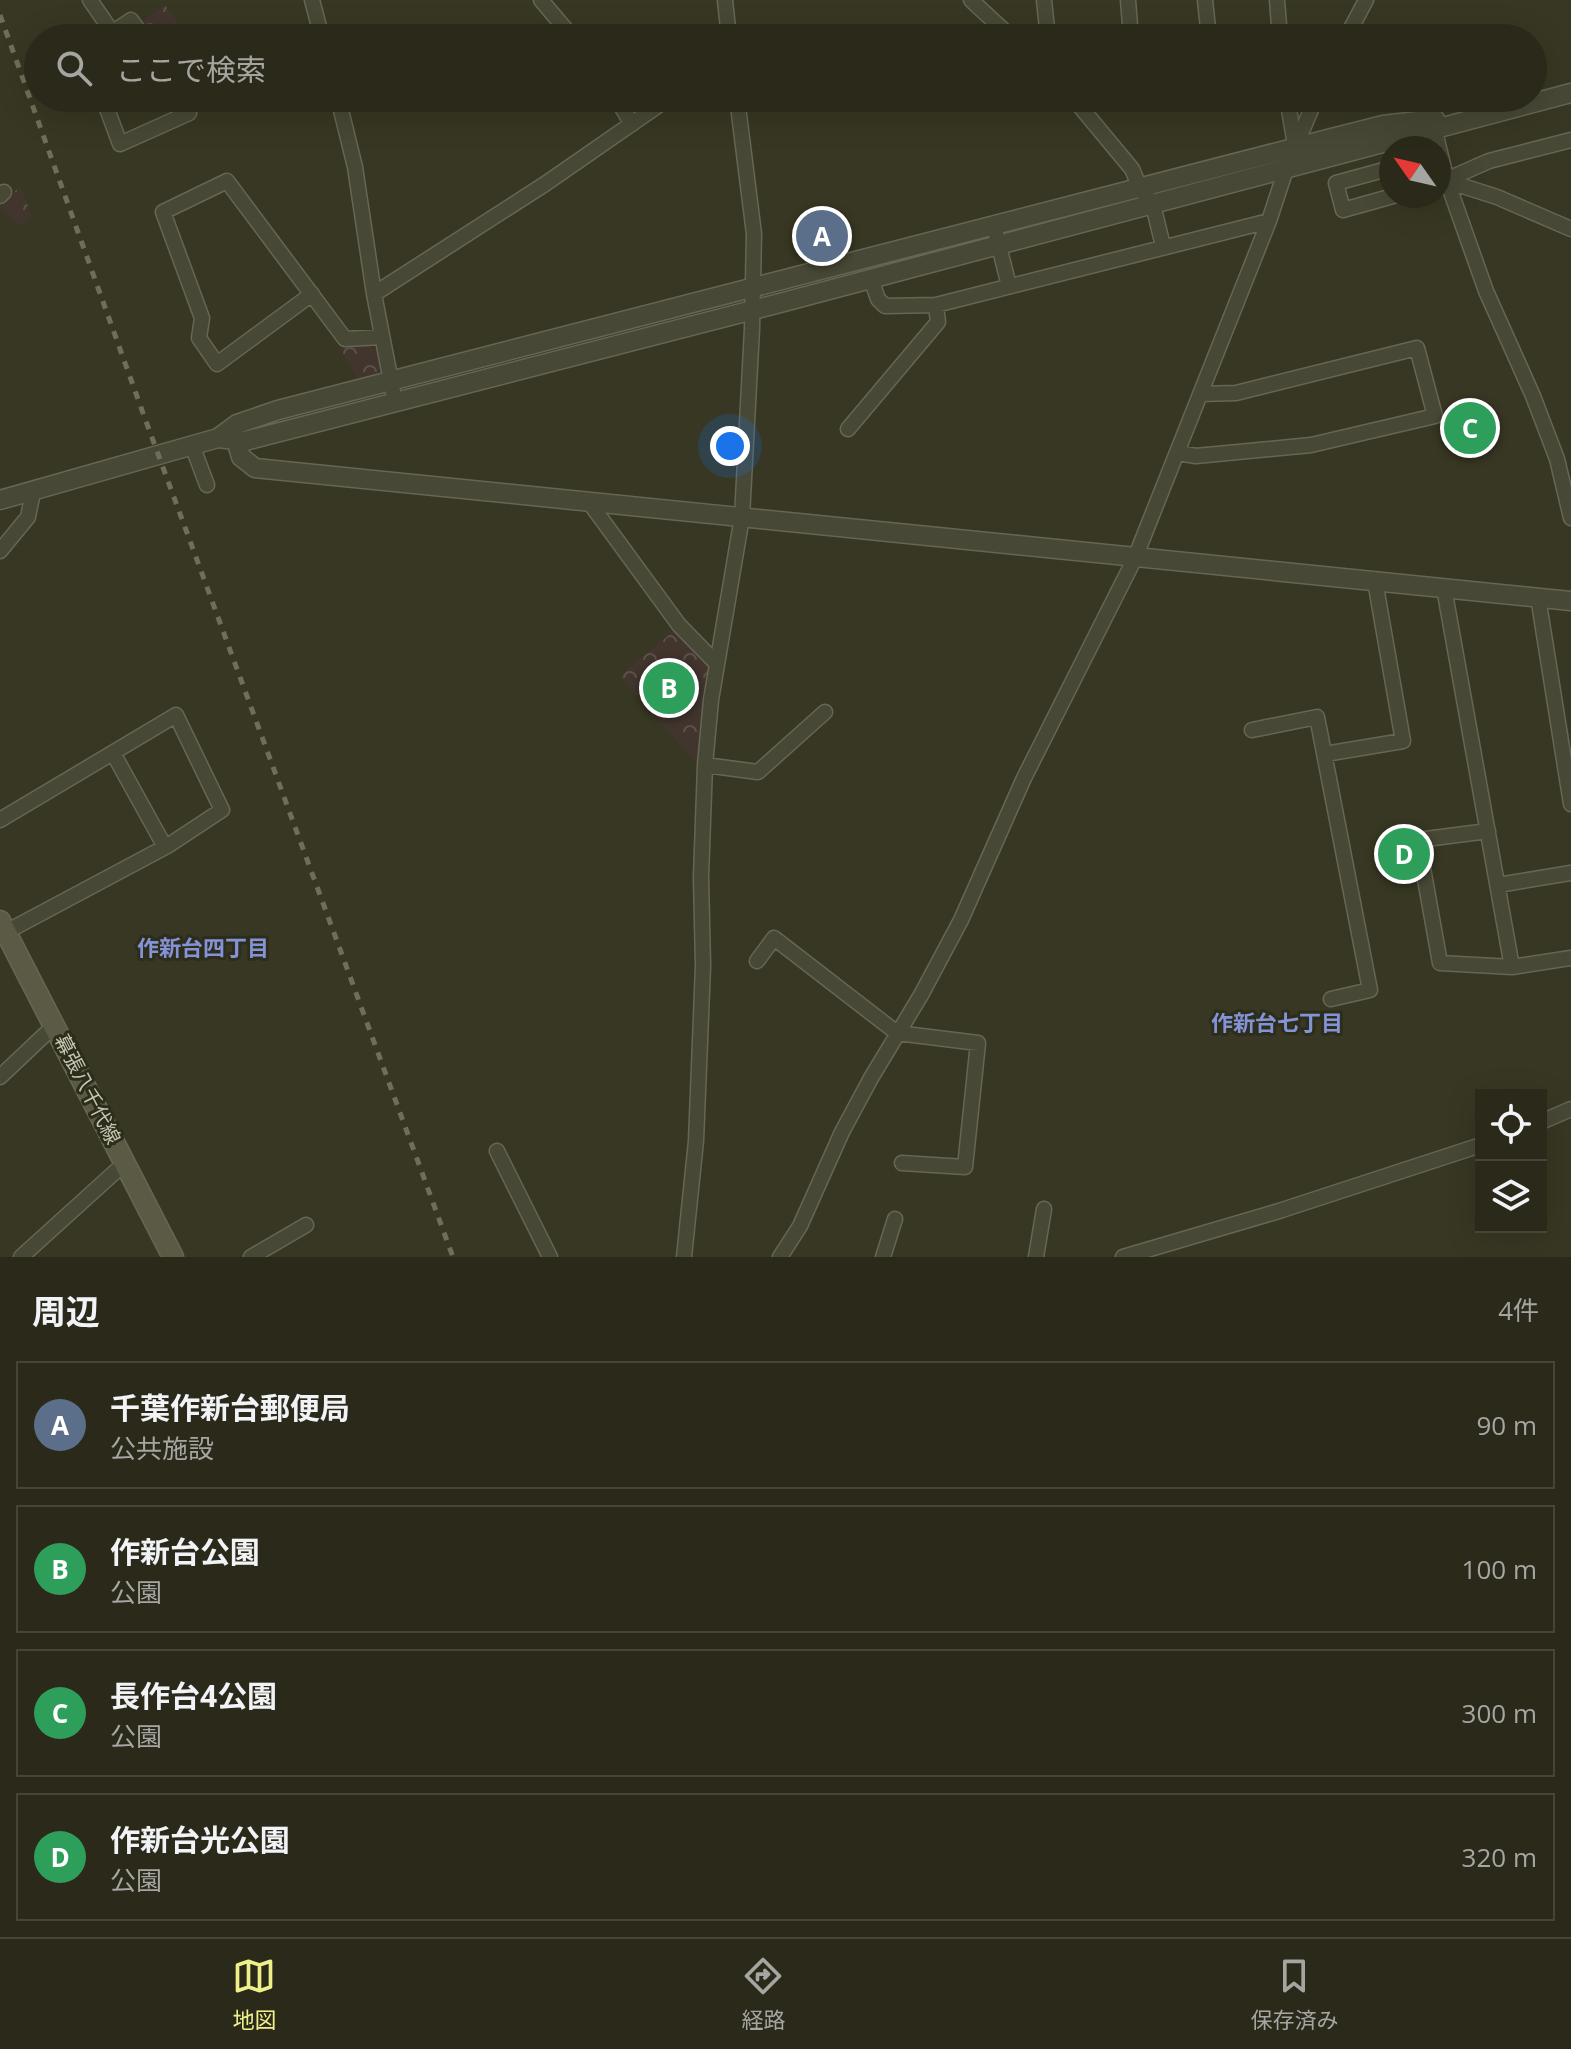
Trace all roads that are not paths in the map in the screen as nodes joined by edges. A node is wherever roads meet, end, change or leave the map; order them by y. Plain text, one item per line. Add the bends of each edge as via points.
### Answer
1 (90, 0) edge
2 (312, 0) edge
3 (541, 0) edge
4 (725, 0) edge
5 (971, 0) edge
6 (1044, 0) edge
7 (1128, 0) edge
8 (1205, 0) edge
9 (1277, 0) edge
10 (1364, 1) edge
11 (102, 24) edge
12 (318, 24) edge
13 (561, 24) edge
14 (728, 24) edge
15 (997, 24) edge
16 (1047, 24) edge
17 (1130, 24) edge
18 (1208, 24) edge
19 (1279, 24) edge
20 (1353, 24) edge
21 (1571, 93) edge
22 (1547, 99) edge
23 (108, 112) edge
24 (189, 112) edge
25 (341, 112) edge
26 (625, 112) edge
27 (649, 112) edge
28 (739, 112) edge
29 (1085, 112) edge
30 (1290, 112) edge
31 (1310, 112) edge
32 (1495, 112) edge
33 (632, 124) junction
34 (1433, 124) junction
35 (1436, 136) edge
36 (1571, 140) edge
37 (1296, 147) junction
38 (1286, 169) junction
39 (1379, 171) edge
40 (1451, 178) edge
41 (1451, 184) edge
42 (1140, 188) junction
43 (1379, 200) edge
44 (1451, 202) edge
45 (1153, 205) junction
46 (1269, 221) junction
47 (994, 226) junction
48 (1571, 229) edge
49 (999, 245) junction
50 (1163, 246) junction
51 (871, 279) junction
52 (1009, 286) junction
53 (753, 288) junction
54 (312, 294) junction
55 (374, 294) junction
56 (936, 305) junction
57 (753, 310) junction
58 (382, 337) junction
59 (391, 382) junction
60 (1200, 394) junction
61 (395, 402) junction
62 (848, 429) dead end
63 (227, 439) junction
64 (192, 445) junction
65 (1178, 453) junction
66 (207, 485) dead end
67 (33, 492) junction
68 (0, 500) edge
69 (589, 502) junction
70 (742, 517) junction
71 (1571, 518) edge
72 (0, 551) edge
73 (1135, 558) junction
74 (1375, 581) junction
75 (1444, 588) junction
76 (1538, 597) junction
77 (1571, 601) edge
78 (717, 664) junction
79 (825, 712) dead end
80 (1252, 730) dead end
81 (113, 753) junction
82 (1325, 754) junction
83 (705, 765) junction
84 (1571, 804) edge
85 (0, 820) edge
86 (1488, 831) junction
87 (165, 847) junction
88 (1571, 873) edge
89 (1498, 885) junction
90 (3, 927) edge
91 (1571, 958) edge
92 (757, 961) dead end
93 (1512, 967) junction
94 (1331, 999) dead end
95 (55, 1025) junction
96 (897, 1033) junction
97 (7, 1061) edge
98 (0, 1077) edge
99 (1571, 1109) edge
100 (1547, 1119) edge
101 (1475, 1147) edge
102 (497, 1151) dead end
103 (126, 1162) junction
104 (902, 1163) dead end
105 (1044, 1209) dead end
106 (895, 1219) dead end
107 (306, 1225) dead end
108 (21, 1257) edge
109 (173, 1257) edge
110 (251, 1257) edge
111 (550, 1257) edge
112 (684, 1257) edge
113 (780, 1257) edge
114 (883, 1257) edge
115 (1036, 1257) edge
116 (1123, 1257) edge

1 - 11 street
2 - 12 street
3 - 13 street
4 - 14 street
5 - 15 street
6 - 16 street
7 - 17 street
8 - 18 street
9 - 19 street
10 - 20 street
21 - 22 street
23 - 24 street via 120,144
25 - 55 street
26 - 33 street
27 - 33 street
28 - 53 street via 754,234
29 - 42 street via 1132,169
30 - 37 street
31 - 37 street
32 - 34 street
33 - 55 street
34 - 35 street
34 - 37 street via 1383,125
34 - 38 street
36 - 40 street via 1489,161
37 - 38 street
37 - 42 street
38 - 45 street
38 - 46 street
39 - 43 street via 1336,183 1343,210
41 - 48 street via 1497,197
42 - 45 street
42 - 47 street
44 - 71 street via 1557,459
45 - 49 street
45 - 50 street
46 - 50 street
46 - 60 street
47 - 49 street
47 - 53 street
49 - 51 street
49 - 52 street
50 - 52 street
51 - 56 street via 885,306
51 - 57 street
52 - 56 street
53 - 57 street
53 - 59 street
54 - 54 street via 227,181 163,212 202,318 199,338 217,364
54 - 58 street via 345,339
55 - 58 street
56 - 62 street via 938,322
57 - 61 street
57 - 70 street
58 - 59 street
59 - 61 street
59 - 63 street via 237,424
60 - 65 street
60 - 65 street via 1236,393 1417,348 1435,416 1311,445 1196,456
61 - 63 street via 245,441
63 - 64 street
63 - 69 street via 255,468
64 - 66 street
64 - 67 street
65 - 73 street
67 - 68 street
67 - 72 street via 28,517
69 - 70 street
69 - 78 street via 679,625
70 - 73 street
70 - 78 street
73 - 74 street
73 - 96 street via 1007,813 961,920
74 - 75 street
74 - 82 street via 1403,741
75 - 76 street
75 - 86 street
76 - 77 street
76 - 84 street
78 - 83 street
79 - 83 street via 758,772
80 - 82 street via 1317,717
81 - 85 street
81 - 87 street
81 - 87 street via 176,715 186,731 222,810
82 - 94 street via 1370,990
83 - 112 street via 696,1141
86 - 89 street
86 - 93 street via 1418,840 1440,963
87 - 90 street
88 - 89 street
89 - 93 street
90 - 95 main road, 幕張八千代線
91 - 93 street
92 - 96 street via 774,938
95 - 97 street
95 - 103 main road, 幕張八千代線
96 - 104 street via 978,1043 965,1167
96 - 113 street
97 - 98 street
99 - 100 street
101 - 116 street
102 - 111 street
103 - 108 street
103 - 109 main road, 幕張八千代線
105 - 115 street
106 - 114 street
107 - 110 street

